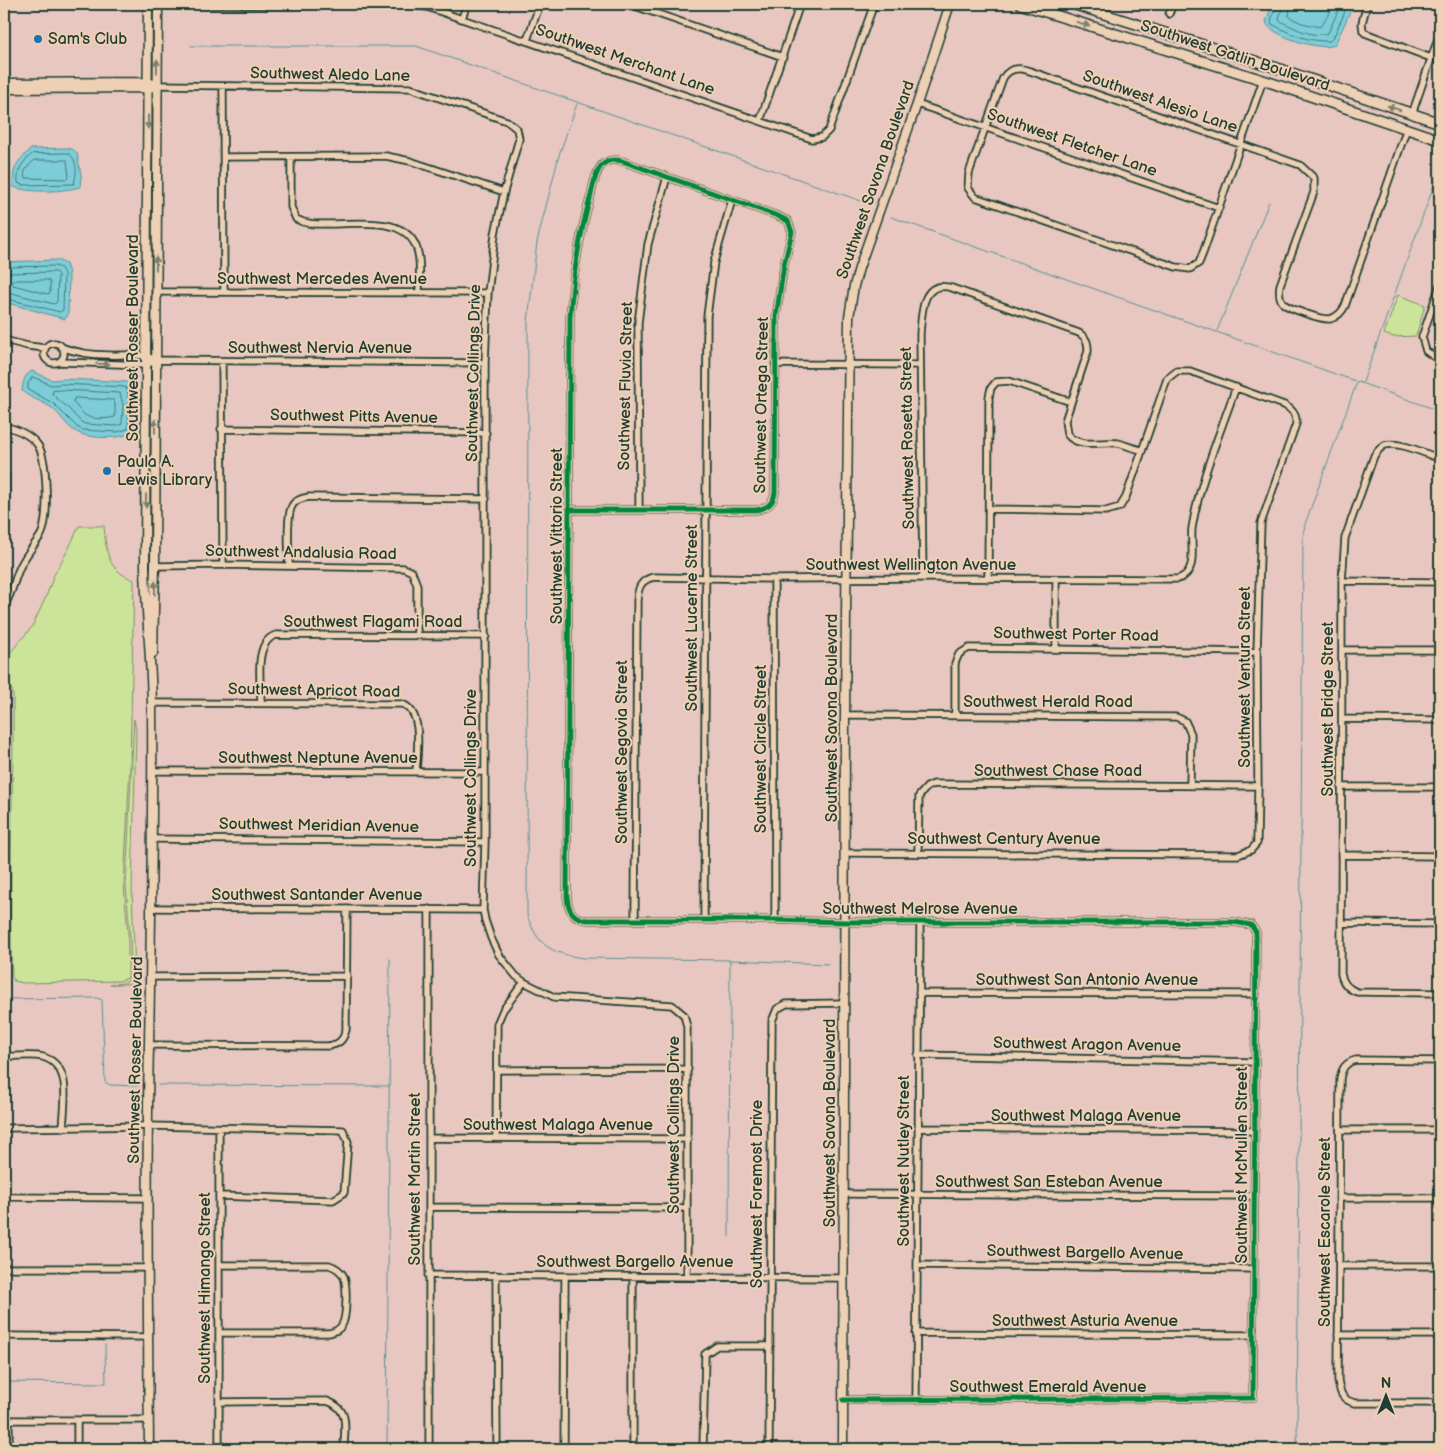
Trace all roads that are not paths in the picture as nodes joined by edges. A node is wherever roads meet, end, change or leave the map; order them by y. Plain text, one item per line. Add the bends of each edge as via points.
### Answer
1 (148, 4) edge
2 (158, 4) edge
3 (467, 4) edge
4 (540, 4) edge
5 (630, 4) edge
6 (800, 4) edge
7 (874, 4) edge
8 (950, 4) edge
9 (1020, 4) edge
10 (1072, 4) edge
11 (1173, 4) edge
12 (1367, 4) edge
13 (1169, 14) dead end
14 (462, 18) junction
15 (1440, 33) edge
16 (527, 40) junction
17 (783, 58) junction
18 (1432, 58) junction
19 (1263, 80) junction
20 (4, 84) edge
21 (148, 85) junction
22 (157, 85) junction
23 (224, 87) junction
24 (4, 89) edge
25 (917, 104) junction
26 (1412, 114) junction
27 (760, 122) junction
28 (1440, 123) edge
29 (985, 128) junction
30 (1407, 128) junction
31 (1427, 135) junction
32 (1440, 135) edge
33 (519, 136) joint
34 (1440, 140) edge
35 (1242, 145) junction
36 (225, 157) junction
37 (291, 157) junction
38 (668, 177) junction
39 (504, 192) junction
40 (732, 200) junction
41 (1219, 208) junction
42 (1440, 286) edge
43 (156, 292) junction
44 (224, 292) junction
45 (419, 292) junction
46 (488, 293) junction
47 (4, 340) edge
48 (61, 347) junction
49 (44, 351) junction
50 (146, 355) junction
51 (155, 360) junction
52 (222, 361) junction
53 (1440, 361) edge
54 (59, 362) junction
55 (485, 363) junction
56 (146, 364) junction
57 (775, 364) junction
58 (848, 364) junction
59 (920, 365) junction
60 (1236, 388) junction
61 (1071, 402) junction
62 (4, 426) edge
63 (222, 429) junction
64 (486, 433) junction
65 (1141, 450) junction
66 (1440, 459) edge
67 (486, 498) junction
68 (639, 509) junction
69 (570, 510) junction
70 (706, 510) junction
71 (990, 510) junction
72 (222, 565) junction
73 (155, 566) junction
74 (289, 566) junction
75 (706, 578) junction
76 (923, 578) junction
77 (774, 579) junction
78 (847, 579) junction
79 (988, 579) junction
80 (1056, 580) junction
81 (1342, 581) junction
82 (1440, 582) edge
83 (639, 586) joint
84 (4, 606) edge
85 (417, 635) junction
86 (486, 636) junction
87 (1056, 648) junction
88 (1342, 650) junction
89 (1440, 650) edge
90 (1257, 652) junction
91 (151, 672) junction
92 (152, 703) junction
93 (261, 703) junction
94 (845, 715) junction
95 (956, 715) junction
96 (1342, 719) junction
97 (1440, 720) edge
98 (152, 771) junction
99 (416, 772) junction
100 (484, 772) junction
101 (1190, 785) junction
102 (1258, 786) junction
103 (1341, 787) junction
104 (1440, 787) edge
105 (152, 839) junction
106 (485, 842) junction
107 (918, 852) junction
108 (845, 854) junction
109 (1163, 854) joint
110 (1341, 855) junction
111 (1440, 856) edge
112 (152, 908) junction
113 (347, 909) junction
114 (429, 909) junction
115 (483, 910) junction
116 (580, 918) joint
117 (635, 919) junction
118 (704, 920) junction
119 (775, 920) junction
120 (920, 921) junction
121 (845, 922) junction
122 (1341, 923) junction
123 (1440, 924) edge
124 (1256, 932) joint
125 (347, 976) junction
126 (151, 977) junction
127 (524, 982) junction
128 (919, 993) junction
129 (1440, 993) edge
130 (1256, 994) junction
131 (844, 1003) junction
132 (149, 1045) junction
133 (918, 1055) junction
134 (4, 1056) edge
135 (1440, 1061) edge
136 (1255, 1062) junction
137 (498, 1070) junction
138 (688, 1070) junction
139 (148, 1126) junction
140 (63, 1128) junction
141 (219, 1128) junction
142 (918, 1128) junction
143 (4, 1130) edge
144 (1340, 1130) junction
145 (1440, 1130) edge
146 (1255, 1131) junction
147 (429, 1138) junction
148 (496, 1138) junction
149 (688, 1139) junction
150 (844, 1194) junction
151 (917, 1195) junction
152 (219, 1196) junction
153 (1254, 1196) junction
154 (4, 1197) edge
155 (148, 1198) junction
156 (1339, 1198) junction
157 (1440, 1198) edge
158 (429, 1207) junction
159 (688, 1208) junction
160 (219, 1265) junction
161 (917, 1265) junction
162 (1339, 1266) junction
163 (1440, 1266) edge
164 (4, 1268) edge
165 (148, 1268) junction
166 (1254, 1269) junction
167 (428, 1275) junction
168 (496, 1275) junction
169 (565, 1276) junction
170 (633, 1276) junction
171 (687, 1276) junction
172 (771, 1277) junction
173 (842, 1278) junction
174 (219, 1333) junction
175 (916, 1333) junction
176 (1253, 1335) junction
177 (1338, 1335) junction
178 (1440, 1335) edge
179 (4, 1336) edge
180 (148, 1337) junction
181 (770, 1346) junction
182 (1253, 1398) joint
183 (843, 1400) junction
184 (916, 1400) junction
185 (219, 1402) junction
186 (1440, 1403) edge
187 (6, 1420) edge
188 (77, 1420) junction
189 (148, 1420) junction
190 (9, 1449) edge
191 (77, 1449) edge
192 (148, 1449) edge
193 (219, 1449) edge
194 (344, 1449) edge
195 (429, 1449) edge
196 (497, 1449) edge
197 (564, 1449) edge
198 (633, 1449) edge
199 (704, 1449) edge
200 (769, 1449) edge
201 (843, 1449) edge

1 - 21 street, Southwest Rosser Boulevard
2 - 14 street, Southwest Merchant Lane via 406,5 427,6
22 -> 2 street, Southwest Rosser Boulevard
3 - 14 street
4 - 16 street
5 - 17 street
6 - 17 street
7 - 27 street, Southwest Merchant Lane via 829,130 822,137 812,139
8 - 25 street, Southwest Savona Boulevard
9 -> 19 main road, Southwest Gatlin Boulevard
26 -> 10 main road, Southwest Gatlin Boulevard
11 - 13 street
12 - 18 street via 1363,31
14 - 16 street, Southwest Merchant Lane
15 - 18 street
16 - 27 street, Southwest Merchant Lane
17 - 27 street
18 - 26 street
19 - 30 main road, Southwest Gatlin Boulevard
19 - 35 street
20 - 21 street, Southwest Aledo Lane
21 - 22 street, Southwest Aledo Lane
21 - 24 street, Southwest Aledo Lane
21 -> 50 street, Southwest Rosser Boulevard
22 - 23 street, Southwest Aledo Lane
43 -> 22 street, Southwest Rosser Boulevard
23 - 33 street, Southwest Aledo Lane via 410,88 507,121 517,129
23 - 36 street
25 - 29 street, Southwest Fletcher Lane
25 - 58 street, Southwest Savona Boulevard via 854,286 849,317
26 - 28 main road, Southwest Gatlin Boulevard
29 - 35 street, Southwest Alesio Lane via 1003,78 1010,70 1018,68
29 - 41 street, Southwest Fletcher Lane
29 - 41 street via 968,178 972,194 1176,267 1193,268 1201,259
30 - 31 main road, Southwest Gatlin Boulevard
30 - 35 street, Southwest Alesio Lane via 1345,306 1339,314 1328,319 1284,304 1280,292 1314,192 1314,178 1300,166
31 - 32 main road
31 - 34 main road, Southwest Gatlin Boulevard
33 - 39 street, Southwest Collings Drive
35 - 41 street
36 - 37 street
36 - 44 street
37 - 39 street via 386,156
37 - 45 street via 291,207 296,219 315,224 382,224 399,229 409,236 417,249
38 - 40 street
38 - 68 street, Southwest Fluvia Street via 648,244 638,323
38 - 69 street, Southwest Vittorio Street via 612,160 602,165 597,173 583,223 572,289
39 - 46 street, Southwest Collings Drive
40 - 57 street, Southwest Ortega Street via 783,219 792,232 776,317
40 - 70 street, Southwest Lucerne Street via 714,262 709,301
42 - 53 street via 1422,337 1426,351
43 - 44 street, Southwest Mercedes Avenue
43 - 51 street, Southwest Rosser Boulevard
44 - 45 street, Southwest Mercedes Avenue
45 - 46 street, Southwest Mercedes Avenue
46 - 55 street, Southwest Collings Drive
47 - 49 street
48 - 49 street via 54,343
48 - 50 street via 90,354
48 - 54 street via 64,355
49 - 54 street via 48,362
50 - 51 street
50 - 56 street, Southwest Rosser Boulevard
51 - 52 street, Southwest Nervia Avenue
51 - 56 street
73 -> 51 street, Southwest Rosser Boulevard
52 - 55 street, Southwest Nervia Avenue
52 - 63 street
54 -> 56 street
55 - 64 street, Southwest Collings Drive
56 -> 91 street, Southwest Rosser Boulevard via 146,590
57 - 58 street
57 - 70 street, Southwest Ortega Street via 773,500 768,506 756,510
58 - 59 street
58 - 78 street, Southwest Savona Boulevard
59 - 61 street, Southwest Rosetta Street via 921,322 926,298 934,288 945,286 1079,333 1087,340 1088,352
59 - 76 street, Southwest Rosetta Street
60 - 65 street via 1184,370 1177,371 1167,379
60 - 80 street, Southwest Wellington Avenue via 1201,490 1192,530 1191,567 1184,576 1172,580
60 - 90 street, Southwest Ventura Street via 1284,405 1294,413 1296,420 1261,523
61 - 65 street via 1065,426 1070,438 1086,443 1117,443
61 - 71 street via 1009,381 994,384 989,397
62 - 84 street via 19,430 30,438 43,455 46,465 46,521 29,549
63 - 64 street, Southwest Pitts Avenue
63 - 72 street
64 - 67 street, Southwest Collings Drive
65 - 71 street via 1123,503 1116,509
66 - 81 street, Southwest Bridge Street via 1402,446 1387,444 1380,448 1374,456 1344,538
67 - 74 street via 309,497 300,500 290,511
67 - 86 street, Southwest Collings Drive
68 - 69 street
68 - 70 street
69 - 116 street, Southwest Vittorio Street via 567,897 570,911
70 - 75 street, Southwest Lucerne Street
71 - 79 street
72 - 73 street, Southwest Andalusia Road
72 - 74 street, Southwest Andalusia Road
91 -> 73 street, Southwest Rosser Boulevard
74 - 85 street, Southwest Andalusia Road via 398,567 409,570 417,584
75 - 77 street, Southwest Wellington Avenue
75 - 83 street, Southwest Wellington Avenue via 654,577
75 - 118 street, Southwest Lucerne Street
76 - 78 street, Southwest Wellington Avenue
76 - 79 street, Southwest Wellington Avenue
77 - 78 street, Southwest Wellington Avenue
77 - 119 street, Southwest Circle Street
78 - 94 street, Southwest Savona Boulevard
79 - 80 street, Southwest Wellington Avenue
80 - 87 street
81 - 82 street
81 - 88 street, Southwest Bridge Street
83 - 117 street, Southwest Segovia Street
85 - 86 street, Southwest Flagami Road
85 - 93 street, Southwest Flagami Road via 272,636 264,643 260,655
86 - 100 street, Southwest Collings Drive
87 - 90 street, Southwest Porter Road
87 - 95 street, Southwest Porter Road via 974,647 962,651 954,663
88 - 89 street
88 - 96 street, Southwest Bridge Street
90 - 102 street, Southwest Ventura Street
91 - 92 street, Southwest Rosser Boulevard
92 - 93 street, Southwest Apricot Road
92 - 98 street, Southwest Rosser Boulevard
93 - 99 street, Southwest Apricot Road via 406,705 417,722
94 - 95 street, Southwest Herald Road
94 - 108 street, Southwest Savona Boulevard
95 - 101 street, Southwest Herald Road via 1176,717 1187,725 1191,734
96 - 97 street
96 - 103 street, Southwest Bridge Street
98 - 99 street, Southwest Neptune Avenue
98 - 105 street, Southwest Rosser Boulevard
99 - 100 street, Southwest Neptune Avenue
100 - 106 street, Southwest Collings Drive
101 - 102 street, Southwest Chase Road
101 - 107 street, Southwest Chase Road via 930,785 919,796
102 - 109 street, Southwest Ventura Street via 1258,838 1252,850 1238,855
103 - 104 street
103 - 110 street, Southwest Bridge Street
105 - 106 street, Southwest Meridian Avenue
105 - 112 street, Southwest Rosser Boulevard
106 - 115 street, Southwest Collings Drive
107 - 108 street, Southwest Century Avenue
107 - 109 street, Southwest Century Avenue
108 - 121 street, Southwest Savona Boulevard
110 - 111 street
110 - 122 street, Southwest Bridge Street
112 - 113 street, Southwest Santander Avenue
112 - 126 street, Southwest Rosser Boulevard
113 - 114 street, Southwest Santander Avenue
113 - 125 street
114 - 115 street, Southwest Santander Avenue
114 - 147 street, Southwest Martin Street
115 - 127 street, Southwest Collings Drive via 499,955
116 - 117 street, Southwest Melrose Avenue
117 - 118 street, Southwest Melrose Avenue
118 - 119 street, Southwest Melrose Avenue
119 - 121 street, Southwest Melrose Avenue
120 - 121 street, Southwest Melrose Avenue
120 - 124 street, Southwest Melrose Avenue via 1234,922 1251,925
120 - 128 street, Southwest Nutley Street
121 - 131 street, Southwest Savona Boulevard
122 - 123 street
122 - 129 street, Southwest Bridge Street via 1341,974 1350,990
124 - 130 street, Southwest McMullen Street
125 - 126 street
125 - 132 street via 346,1030 339,1043 327,1046
126 - 132 street, Southwest Rosser Boulevard
127 - 137 street via 498,1019
127 - 138 street, Southwest Collings Drive via 554,998 672,1005 684,1014 688,1027
128 - 130 street, Southwest San Antonio Avenue
128 - 133 street, Southwest Nutley Street
130 - 136 street, Southwest McMullen Street
131 - 150 street, Southwest Savona Boulevard
131 - 172 street, Southwest Foremost Drive via 790,1003 777,1009 773,1016
132 - 139 street, Southwest Rosser Boulevard
133 - 136 street, Southwest Aragon Avenue
133 - 142 street, Southwest Nutley Street
134 - 140 street via 42,1057 57,1064 65,1080
135 - 144 street, Southwest Escarole Street via 1349,1062 1344,1066 1340,1079
136 - 146 street, Southwest McMullen Street
137 - 138 street
137 - 148 street
138 - 149 street, Southwest Collings Drive
139 - 140 street
139 - 141 street
139 - 155 street, Southwest Rosser Boulevard
140 - 143 street
141 - 152 street, Southwest Himango Street
141 - 152 street via 343,1130 348,1142 344,1193 333,1200
142 - 146 street, Southwest Malaga Avenue
142 - 151 street, Southwest Nutley Street
144 - 145 street
144 - 156 street, Southwest Escarole Street
146 - 153 street, Southwest McMullen Street
147 - 148 street, Southwest Malaga Avenue
147 - 158 street, Southwest Martin Street
148 - 149 street, Southwest Malaga Avenue
149 - 159 street, Southwest Collings Drive
150 - 151 street, Southwest San Esteban Avenue
150 - 173 street, Southwest Savona Boulevard
151 - 153 street, Southwest San Esteban Avenue
151 - 161 street, Southwest Nutley Street
152 - 160 street, Southwest Himango Street
153 - 166 street, Southwest McMullen Street
154 - 155 street
155 - 165 street, Southwest Rosser Boulevard
156 - 157 street
156 - 162 street, Southwest Escarole Street
158 - 159 street
158 - 167 street, Southwest Martin Street
159 - 171 street, Southwest Collings Drive
160 - 174 street, Southwest Himango Street
160 - 174 street via 329,1265 343,1275 346,1297 344,1322 329,1333
161 - 166 street, Southwest Bargello Avenue
161 - 175 street, Southwest Nutley Street
162 - 163 street
162 - 177 street, Southwest Escarole Street
164 - 165 street
165 - 180 street, Southwest Rosser Boulevard
166 - 176 street, Southwest McMullen Street
167 - 168 street, Southwest Bargello Avenue
167 - 195 street, Southwest Martin Street
168 - 169 street, Southwest Bargello Avenue
168 - 196 street
169 - 170 street, Southwest Bargello Avenue
169 - 197 street
170 - 171 street, Southwest Bargello Avenue
170 - 198 street
171 - 172 street, Southwest Bargello Avenue
172 - 173 street, Southwest Bargello Avenue
172 - 181 street, Southwest Foremost Drive
173 - 183 street, Southwest Savona Boulevard
174 - 185 street, Southwest Himango Street
175 - 176 street, Southwest Asturia Avenue
175 - 184 street, Southwest Nutley Street
176 - 182 street, Southwest McMullen Street
177 - 178 street
177 - 186 street, Southwest Escarole Street via 1338,1381 1343,1398 1355,1403
179 - 180 street
180 - 189 street, Southwest Rosser Boulevard
181 - 199 street via 717,1346 705,1354
181 - 200 street, Southwest Foremost Drive
182 - 184 street, Southwest Emerald Avenue
183 - 184 street, Southwest Emerald Avenue
183 - 201 street, Southwest Savona Boulevard
185 - 193 street, Southwest Himango Street
185 - 194 street via 327,1401 341,1408 344,1416
187 - 188 street
187 - 190 street
188 - 189 street
188 - 191 street
189 - 192 street, Southwest Rosser Boulevard

